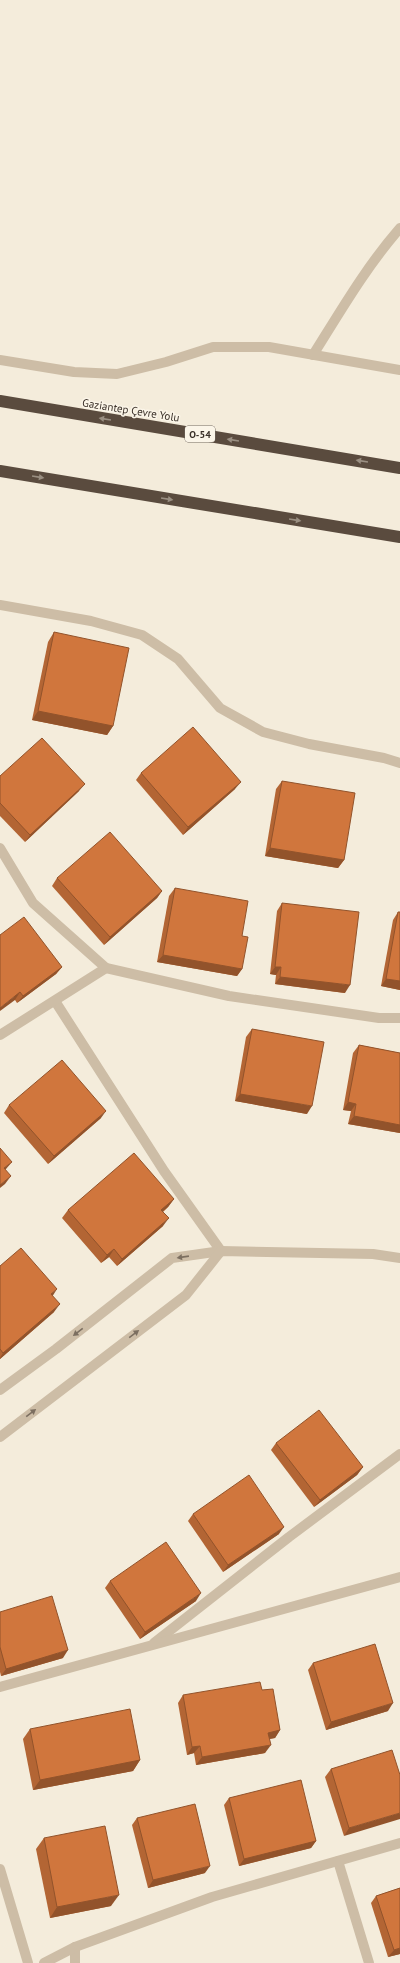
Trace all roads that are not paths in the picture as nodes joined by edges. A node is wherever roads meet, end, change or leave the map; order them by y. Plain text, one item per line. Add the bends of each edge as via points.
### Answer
1 (400, 228) edge
2 (312, 355) junction
3 (0, 360) edge
4 (400, 370) edge
5 (0, 401) edge
6 (400, 468) edge
7 (0, 471) edge
8 (400, 537) edge
9 (0, 607) edge
10 (384, 758) junction
11 (400, 759) edge
12 (400, 763) edge
13 (0, 848) edge
14 (106, 968) junction
15 (54, 1001) junction
16 (400, 1018) edge
17 (0, 1035) edge
18 (222, 1251) junction
19 (400, 1258) edge
20 (0, 1390) edge
21 (0, 1436) edge
22 (400, 1454) edge
23 (400, 1577) edge
24 (151, 1646) junction
25 (0, 1687) edge
26 (400, 1843) edge
27 (338, 1861) junction
28 (0, 1869) edge
29 (75, 1947) junction
30 (28, 1963) edge
31 (44, 1963) edge
32 (75, 1963) edge
33 (369, 1963) edge

1 - 2 street
2 - 3 street via 269,347 213,347 117,374 74,372
2 - 4 street
6 -> 5 highway, Gaziantep Çevre Yolu / O-54
7 -> 8 highway
9 - 10 street via 91,621 142,635 178,658 220,708 263,732 309,744
10 - 11 street
10 - 12 street
13 - 14 street via 33,903
14 - 15 street
14 - 16 street via 229,996 379,1018
15 - 17 street
15 - 18 street via 164,1171
18 - 19 street via 373,1254
18 -> 20 street via 172,1258
21 -> 18 street via 186,1294
22 - 24 street via 289,1537
23 - 24 street
24 - 25 street
26 - 27 street
27 - 29 street via 212,1897
27 - 33 street
28 - 30 street
29 - 31 street
29 - 32 street

